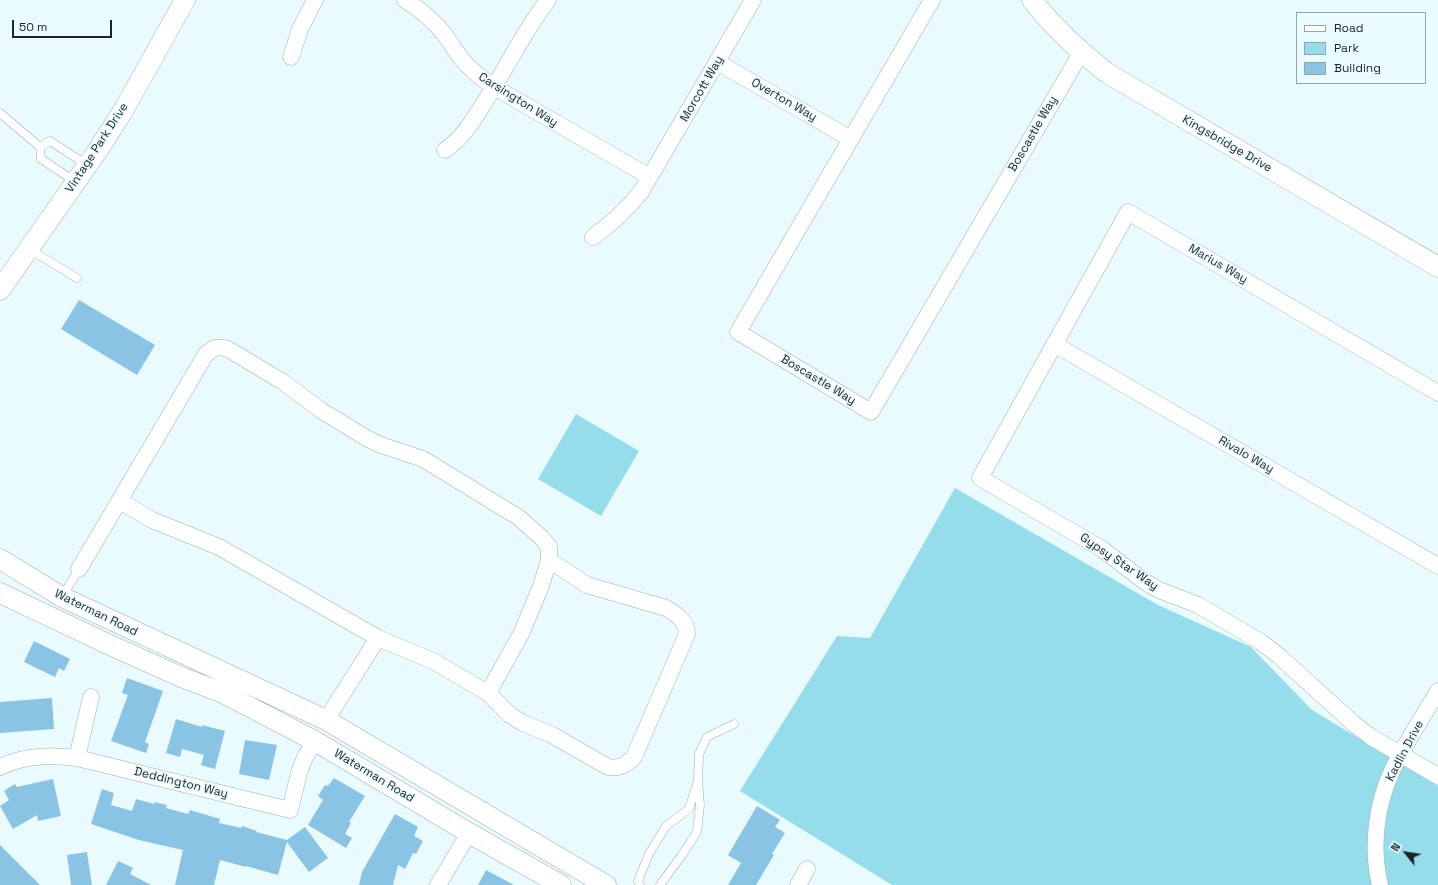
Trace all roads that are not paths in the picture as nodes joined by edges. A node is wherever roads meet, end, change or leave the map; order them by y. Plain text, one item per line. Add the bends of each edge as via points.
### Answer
1 (185, 0) edge
2 (315, 0) edge
3 (406, 0) edge
4 (548, 0) edge
5 (753, 0) edge
6 (932, 0) edge
7 (1032, 0) edge
8 (1081, 53) junction
9 (291, 57) dead end
10 (717, 62) junction
11 (494, 88) junction
12 (0, 113) edge
13 (851, 139) junction
14 (40, 146) junction
15 (445, 150) dead end
16 (88, 165) junction
17 (650, 177) junction
18 (76, 182) junction
19 (593, 237) dead end
20 (29, 249) junction
21 (1438, 267) edge
22 (77, 278) dead end
23 (0, 290) edge
24 (1054, 344) junction
25 (1438, 393) edge
26 (120, 501) junction
27 (0, 559) edge
28 (549, 560) junction
29 (1438, 566) edge
30 (79, 569) joint
31 (0, 593) edge
32 (62, 597) junction
33 (378, 638) junction
34 (181, 677) junction
35 (1438, 691) edge
36 (488, 693) junction
37 (92, 697) dead end
38 (326, 720) junction
39 (734, 724) dead end
40 (315, 741) junction
41 (1401, 754) junction
42 (77, 758) junction
43 (0, 767) edge
44 (1438, 776) edge
45 (698, 782) junction
46 (469, 833) junction
47 (807, 869) dead end
48 (438, 885) edge
49 (561, 885) edge
50 (606, 885) edge
51 (640, 885) edge
52 (660, 885) edge
53 (798, 885) edge
54 (1380, 885) edge

1 - 16 street, Vintage Park Drive via 123,111
2 - 9 street via 300,29
3 - 11 street, Carsington Way via 430,18 462,59
4 - 11 street via 536,15
5 - 10 street, Morcott Way
6 - 13 street, Boscastle Way
7 - 8 street, Kingsbridge Drive via 1063,37
8 - 13 street, Boscastle Way via 871,412 738,332
8 - 21 street, Kingsbridge Drive via 1131,88
10 - 13 street, Overton Way
10 - 17 street, Morcott Way
11 - 15 street via 467,130
11 - 17 street, Carsington Way
12 - 14 lane
14 - 16 lane via 50,141
14 - 18 lane via 41,159
16 - 18 street, Vintage Park Drive
17 - 19 street, Morcott Way via 627,209
18 - 20 street, Vintage Park Drive
20 - 22 lane
20 - 23 street, Vintage Park Drive
24 - 25 street, Marius Way via 1128,212
24 - 29 street, Rivalo Way
24 - 41 street, Gypsy Star Way via 980,478 1102,549 1145,582 1208,610 1261,642 1353,723
26 - 28 street via 206,354 220,346 283,382 316,407 368,439 423,459 518,517 549,547
26 - 30 street
26 - 33 street via 152,520 219,547
27 - 32 street, Waterman Road
28 - 36 street via 521,634
28 - 36 street via 587,585 666,608 677,615 687,629 685,640 634,757 621,767 608,767 552,735 510,715
30 - 32 lane
31 - 34 street, Waterman Road
32 - 38 street, Waterman Road
33 - 36 street via 433,661
33 - 38 street
34 - 38 street via 204,674 306,722
34 - 40 street, Waterman Road via 223,693
35 - 41 street, Kadlin Drive
37 - 42 street
38 - 50 street, Waterman Road
39 - 45 lane via 708,737 699,754
40 - 42 street, Deddington Way via 299,773 290,810
40 - 46 street, Waterman Road
41 - 44 street, Gypsy Star Way
41 - 54 street, Kadlin Drive via 1380,807 1376,848
42 - 43 street, Deddington Way via 41,756
45 - 51 lane via 689,808 666,826 649,854 638,881
45 - 52 lane via 700,804 697,832
46 - 48 street
46 - 49 street, Waterman Road
47 - 53 street

